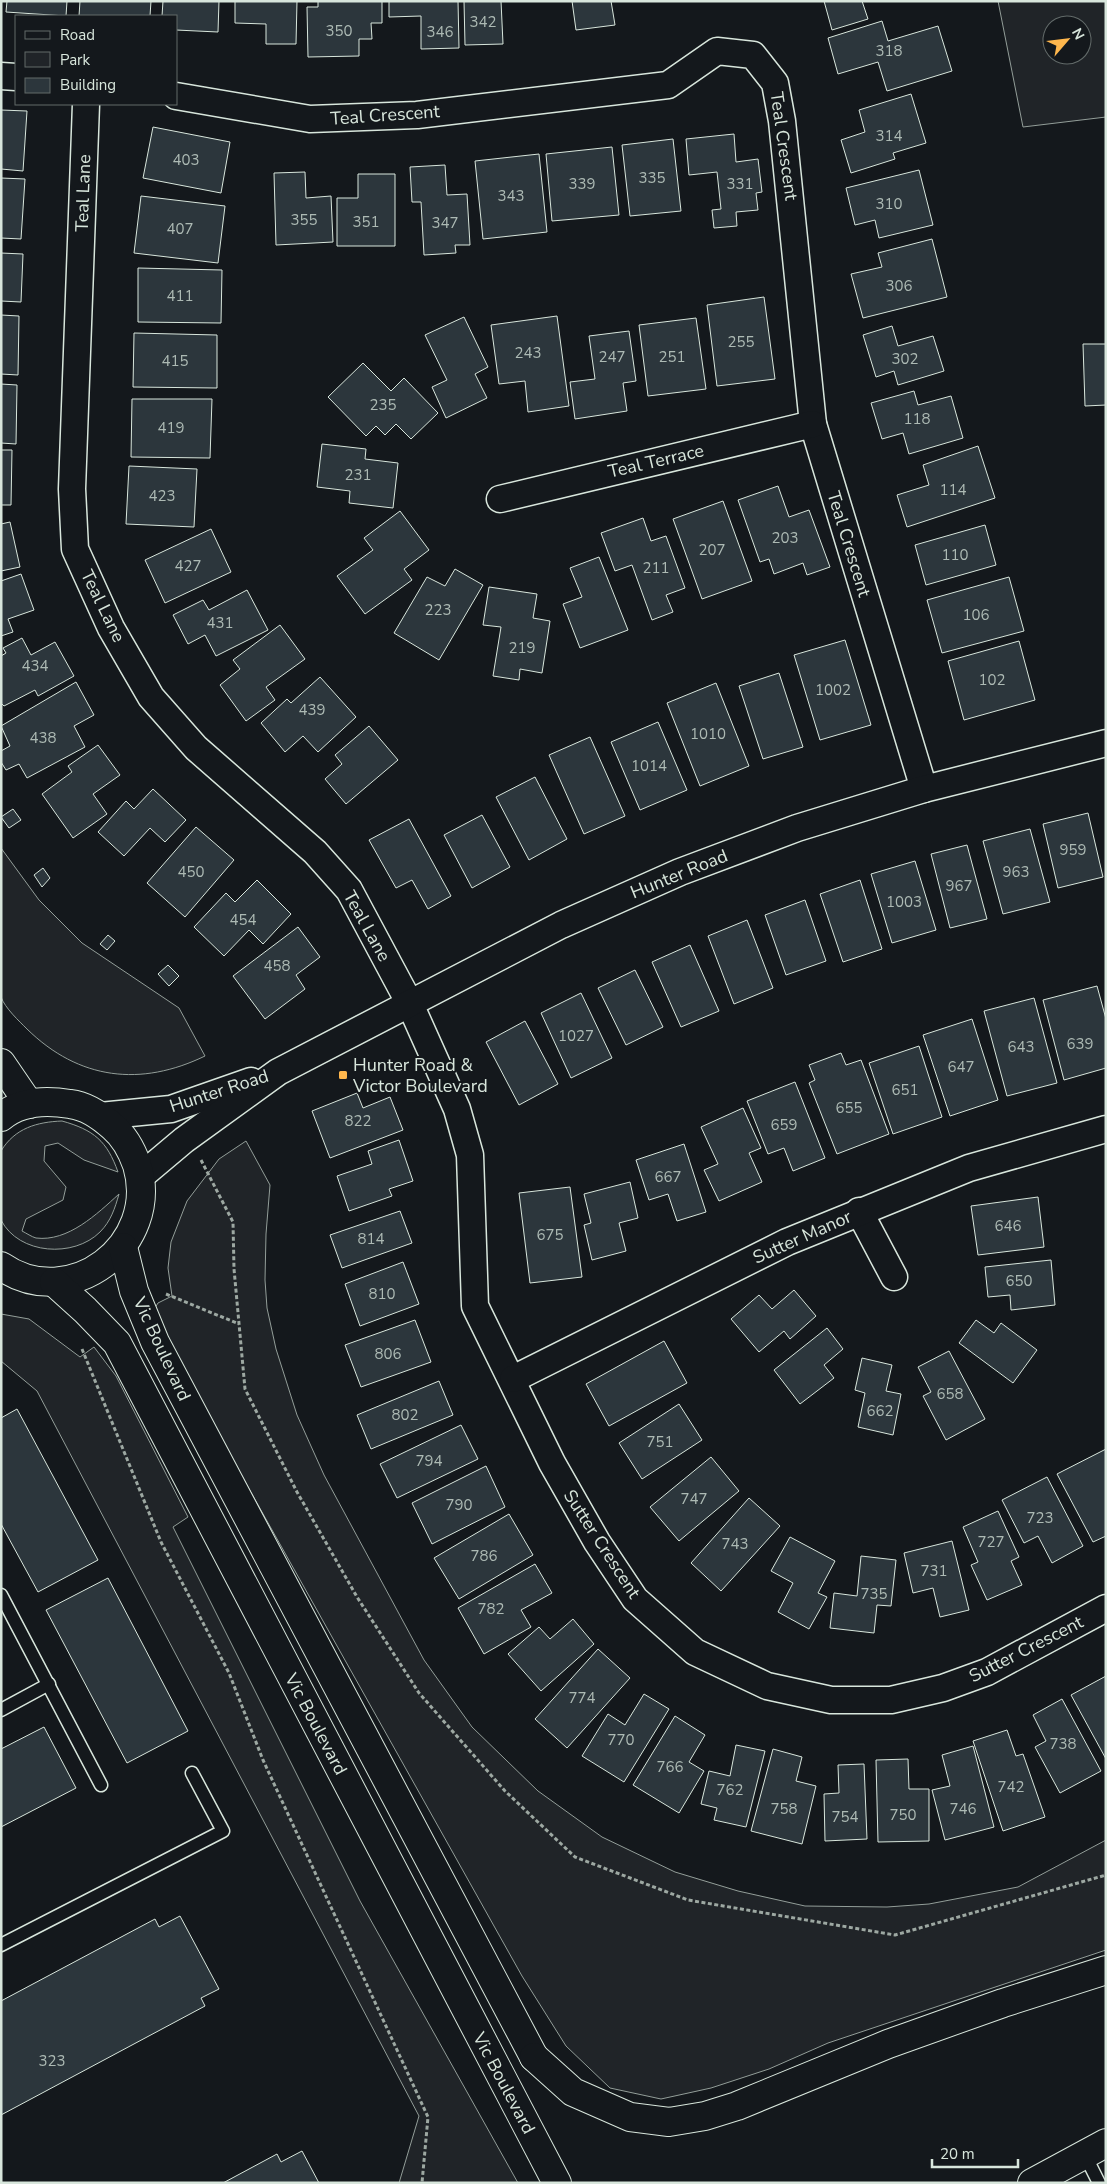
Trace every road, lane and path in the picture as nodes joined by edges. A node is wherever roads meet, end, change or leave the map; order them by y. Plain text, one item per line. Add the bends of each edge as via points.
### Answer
1 (1, 76) edge
2 (15, 77) edge
3 (178, 96) edge
4 (86, 105) edge
5 (813, 424) junction
6 (500, 499) dead end
7 (1106, 743) edge
8 (924, 789) junction
9 (410, 1004) junction
10 (1, 1063) edge
11 (278, 1072) junction
12 (29, 1104) junction
13 (100, 1116) junction
14 (1, 1117) edge
15 (1106, 1129) edge
16 (206, 1166) dead end
17 (140, 1177) junction
18 (859, 1211) junction
19 (123, 1247) junction
20 (2, 1267) edge
21 (894, 1277) dead end
22 (54, 1282) junction
23 (167, 1294) dead end
24 (239, 1324) junction
25 (81, 1346) dead end
26 (512, 1379) junction
27 (1, 1595) edge
28 (1106, 1608) edge
29 (48, 1684) junction
30 (1, 1710) edge
31 (192, 1773) dead end
32 (102, 1785) dead end
33 (1106, 1875) edge
34 (1, 1946) edge
35 (1106, 1970) edge
36 (1095, 2149) edge
37 (422, 2183) edge
38 (557, 2183) edge
39 (1032, 2183) edge
40 (1099, 2183) edge

1 - 2 street
3 - 5 street, Teal Crescent via 310,119 417,115 668,85 717,51 753,55 775,83 782,121
4 - 9 street, Teal Lane via 72,489 75,549 112,628 151,697 196,748 315,852 349,890
5 - 6 street, Teal Terrace
5 - 8 street, Teal Crescent
7 - 8 street, Hunter Road
8 - 9 street, Hunter Road via 797,828 680,872 560,925
9 - 11 street, Hunter Road
9 - 26 street, Sutter Crescent via 456,1109 470,1155 475,1306
10 - 12 main road
11 - 13 street, Hunter Road via 171,1109
11 - 17 street, Hunter Road via 184,1140
12 - 13 main road via 53,1101 78,1105
12 - 14 main road
13 - 17 main road via 119,1132 133,1153
15 - 18 street, Sutter Manor via 969,1168
16 - 24 path via 233,1222
17 - 19 main road via 141,1202 135,1225
18 - 21 street
18 - 26 street, Sutter Manor via 787,1242
19 - 22 main road via 96,1269 80,1277
19 - 35 main road, Vic Boulevard via 134,1291 155,1342 534,2057 573,2092 630,2117 669,2122 705,2116 1003,2002
20 - 22 main road via 27,1279
22 - 38 main road, Vic Boulevard via 117,1343
23 - 24 path
24 - 33 path via 245,1389 297,1492 357,1598 419,1693 504,1792 575,1857 688,1900 895,1935
25 - 37 path via 161,1542 229,1674 263,1760 428,2116
26 - 28 street, Sutter Crescent via 552,1462 597,1542 635,1599 695,1652 767,1686 831,1700 891,1700 943,1688 987,1672
27 - 29 lane
29 - 30 lane
29 - 32 lane
31 - 34 lane via 223,1831
36 - 39 main road
36 - 40 lane

